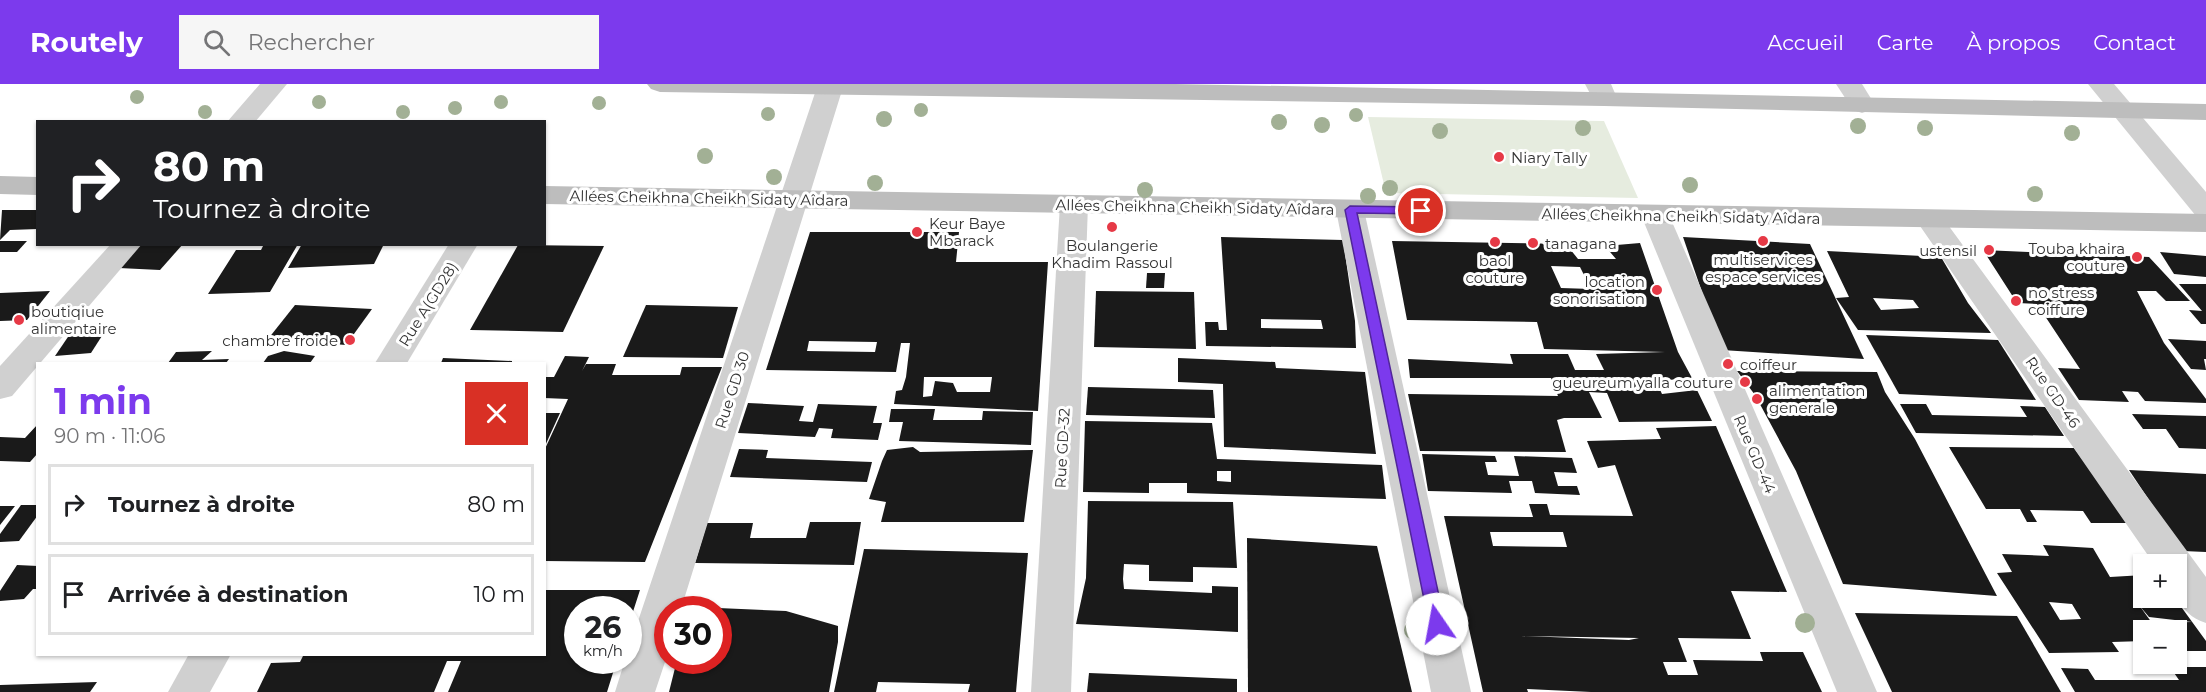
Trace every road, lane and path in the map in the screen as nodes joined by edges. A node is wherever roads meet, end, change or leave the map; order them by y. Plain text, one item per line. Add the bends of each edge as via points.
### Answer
1 (660, 84) edge
2 (2101, 84) edge
3 (1091, 88) edge
4 (269, 90) edge
5 (1343, 90) edge
6 (828, 91) edge
7 (1601, 91) edge
8 (1856, 94) edge
9 (2206, 112) edge
10 (2129, 117) junction
11 (242, 120) edge
12 (0, 185) edge
13 (36, 186) edge
14 (796, 192) junction
15 (546, 195) edge
16 (1074, 204) junction
17 (1350, 210) junction
18 (2206, 210) edge
19 (1655, 215) junction
20 (1930, 220) junction
21 (2206, 224) edge
22 (126, 246) edge
23 (463, 246) edge
24 (392, 362) edge
25 (0, 387) edge
26 (2168, 554) edge
27 (2187, 580) edge
28 (2206, 607) edge
29 (210, 656) edge
30 (188, 692) edge
31 (635, 692) edge
32 (1051, 692) edge
33 (1451, 692) edge
34 (1857, 692) edge

1 - 6 main road
2 - 10 street
3 - 5 main road
3 - 6 main road
4 - 11 street
5 - 7 main road
6 - 14 street, Rue GD 30
7 - 8 main road
8 - 10 main road
9 - 10 main road
10 - 18 street
12 - 13 main road
14 - 15 main road, Allées Cheikhna Cheikh Sidaty Aîdara
14 - 16 main road, Allées Cheikhna Cheikh Sidaty Aîdara
14 - 31 street, Rue GD 30
16 - 17 main road, Allées Cheikhna Cheikh Sidaty Aîdara
16 - 32 street, Rue GD-32
17 - 19 main road, Allées Cheikhna Cheikh Sidaty Aîdara
17 - 33 street
19 - 20 main road, Allées Cheikhna Cheikh Sidaty Aîdara
19 - 34 street, Rue GD-44
20 - 21 main road, Allées Cheikhna Cheikh Sidaty Aîdara
20 - 26 street, Rue GD-46
22 - 25 street
23 - 24 street, Rue A(GD28)
27 - 28 street, Rue GD-46
29 - 30 street

